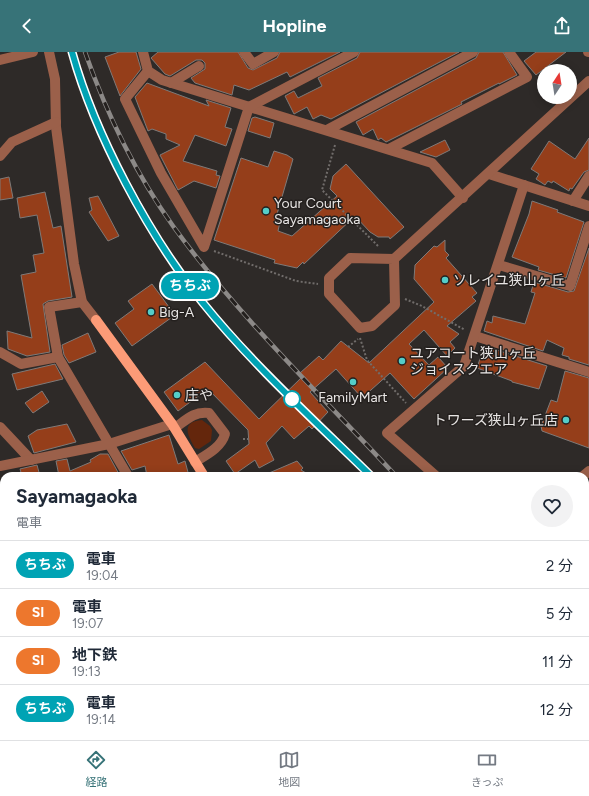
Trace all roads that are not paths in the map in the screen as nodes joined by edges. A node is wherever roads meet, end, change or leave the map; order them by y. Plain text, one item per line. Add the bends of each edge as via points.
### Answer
1 (32, 52) edge
2 (49, 52) edge
3 (143, 52) edge
4 (244, 52) edge
5 (274, 52) edge
6 (354, 52) edge
7 (473, 52) edge
8 (509, 52) edge
9 (0, 60) edge
10 (199, 66) dead end
11 (148, 72) junction
12 (589, 81) edge
13 (171, 83) junction
14 (249, 107) junction
15 (56, 122) junction
16 (327, 130) junction
17 (389, 149) junction
18 (0, 156) edge
19 (489, 174) junction
20 (589, 176) edge
21 (524, 185) junction
22 (463, 198) junction
23 (573, 201) junction
24 (589, 206) edge
25 (589, 226) edge
26 (394, 259) junction
27 (499, 265) junction
28 (82, 302) junction
29 (96, 320) joint
30 (475, 336) junction
31 (0, 352) edge
32 (58, 357) junction
33 (589, 372) edge
34 (173, 426) junction
35 (0, 427) edge
36 (109, 444) junction
37 (31, 460) junction
38 (195, 462) junction
39 (0, 466) edge
40 (126, 472) edge
41 (200, 472) edge
42 (431, 472) edge

1 - 9 street
2 - 15 street via 54,79
3 - 11 street
4 - 5 street via 253,64
6 - 14 street
7 - 16 street
8 - 17 street via 527,77
10 - 13 street
11 - 13 street
11 - 14 street via 125,99 152,155 204,248
12 - 19 street
13 - 14 street
14 - 16 street
15 - 18 street via 12,142
15 - 28 street via 74,264
16 - 17 street
17 - 22 street via 432,163
19 - 21 street
19 - 22 street
20 - 23 street
21 - 23 street
21 - 27 street
22 - 26 street
23 - 24 street
25 - 27 street via 570,286
26 - 26 street via 350,258 329,278 328,294 360,328 361,333 395,305
27 - 30 street
28 - 29 street
28 - 32 street via 49,307
29 - 34 main road
30 - 33 street
30 - 42 street via 464,366 387,433
31 - 32 street via 21,364
32 - 36 street
34 - 36 street
34 - 38 main road
34 - 38 street via 200,412 209,414 221,429 224,434 223,441
35 - 37 street
36 - 37 street
36 - 40 street
37 - 39 street
38 - 41 main road

